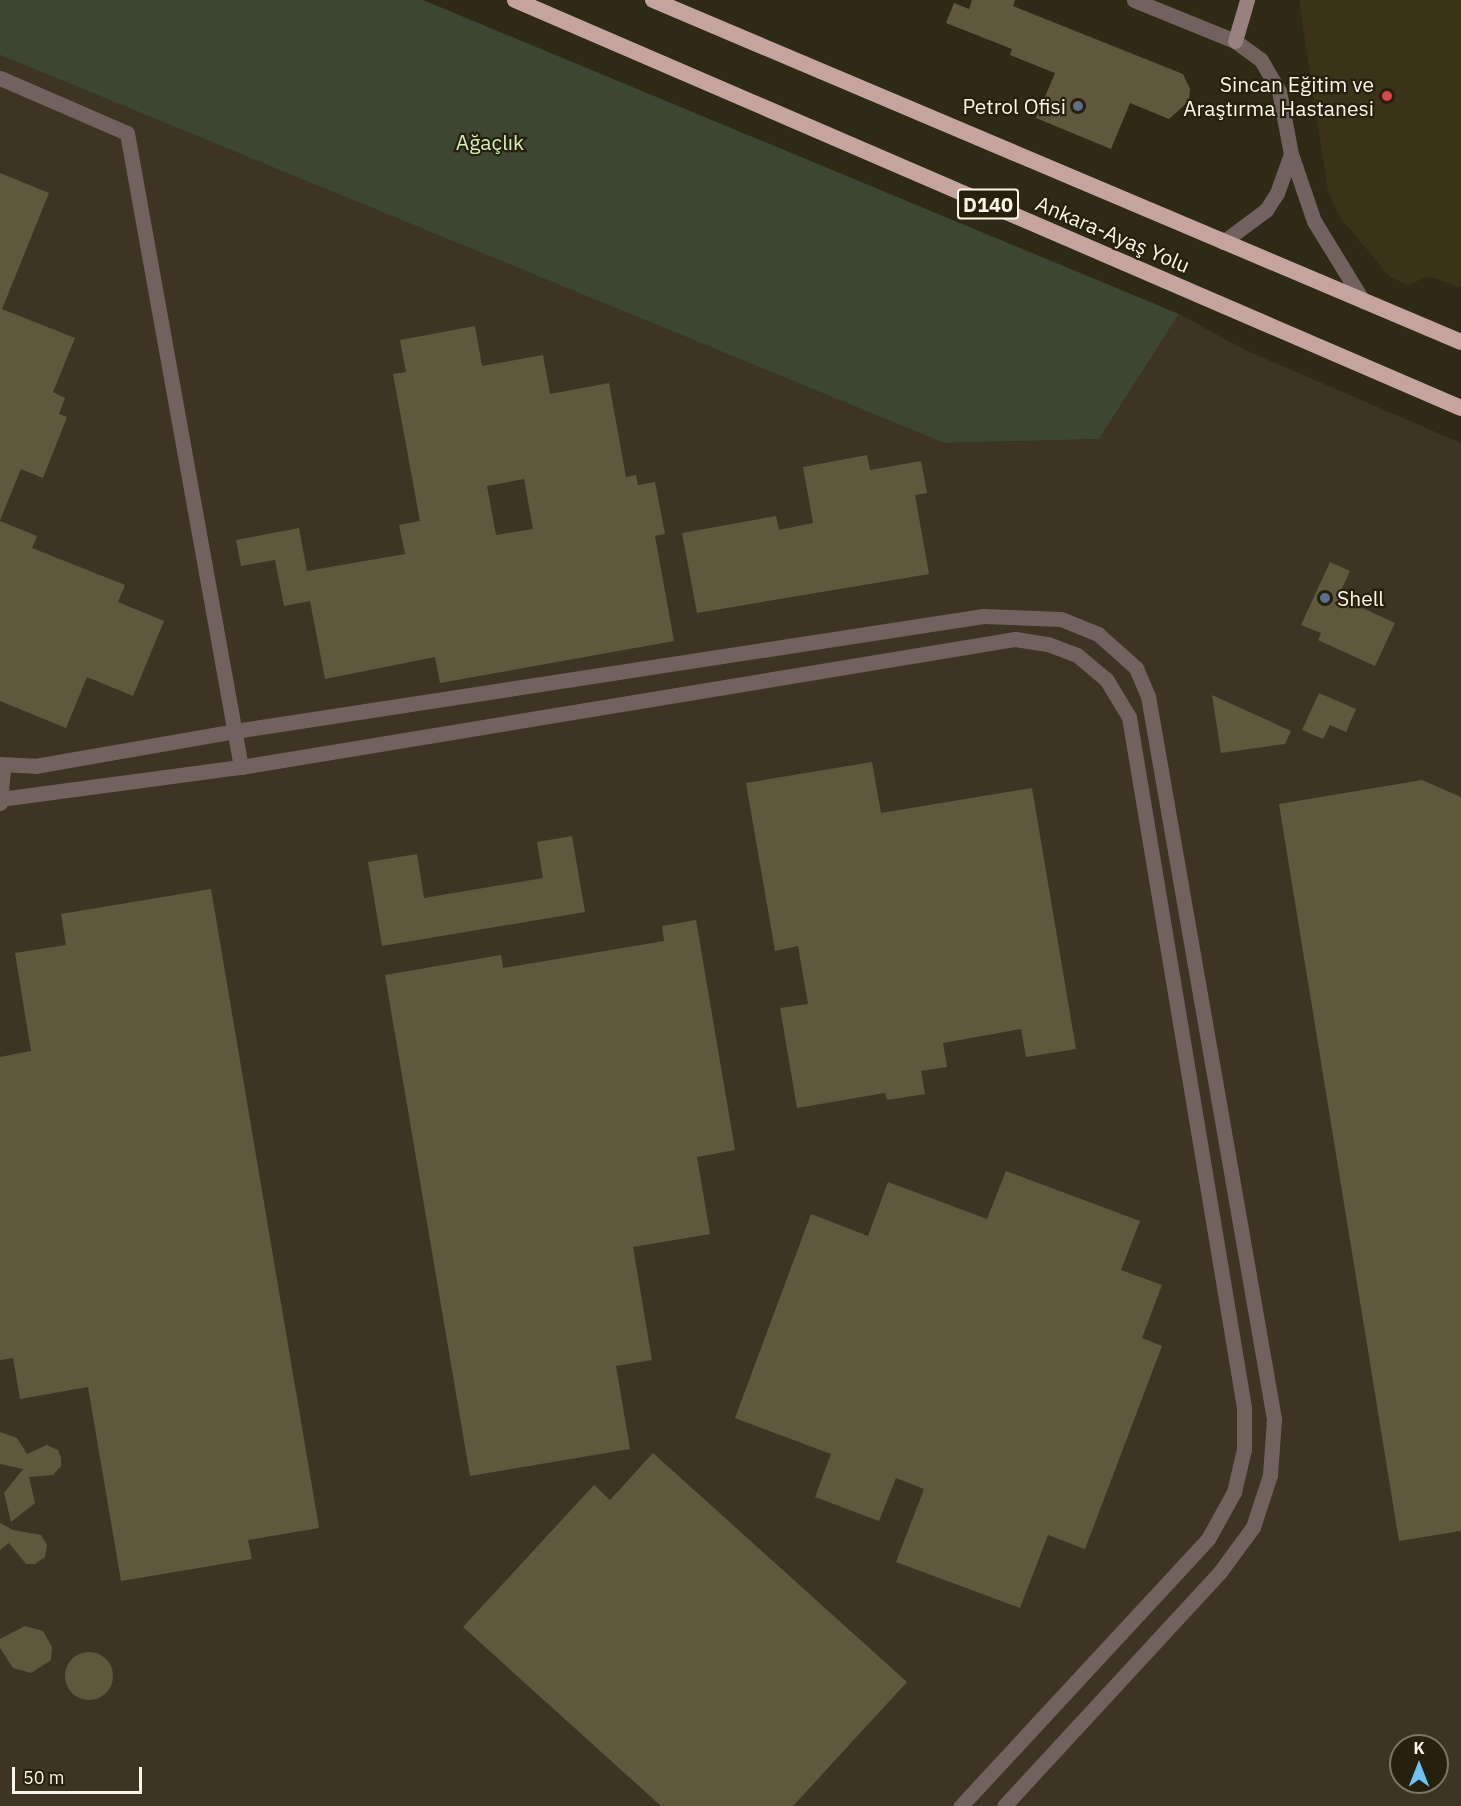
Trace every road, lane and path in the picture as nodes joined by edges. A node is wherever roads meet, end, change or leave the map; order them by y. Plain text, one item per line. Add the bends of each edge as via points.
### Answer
1 (515, 0) edge
2 (652, 0) edge
3 (1134, 0) edge
4 (1247, 0) edge
5 (1235, 41) junction
6 (0, 78) edge
7 (1291, 154) junction
8 (1223, 242) junction
9 (1363, 301) junction
10 (1461, 342) edge
11 (1461, 408) edge
12 (235, 731) junction
13 (1, 765) edge
14 (241, 767) junction
15 (0, 800) edge
16 (961, 1806) edge
17 (1004, 1806) edge

1 - 11 highway, Ankara-Ayaş Yolu / D140
2 - 8 highway, Ankara-Ayaş Yolu / D140
3 - 5 street
4 - 5 main road
5 - 7 street via 1261,60 1275,79
6 - 12 street via 127,133
7 - 8 street via 1277,193 1266,210
7 - 9 street via 1314,220
8 - 9 highway, Ankara-Ayaş Yolu / D140
9 - 10 highway, Ankara-Ayaş Yolu / D140
12 - 13 street via 35,766
12 - 14 street
12 - 17 street via 984,616 1061,619 1098,634 1136,668 1148,696 1274,1419 1270,1475 1253,1527 1220,1572
13 - 15 street
14 - 15 street
14 - 16 street via 1015,639 1048,644 1077,655 1106,679 1129,717 1244,1407 1244,1449 1234,1492 1208,1539

